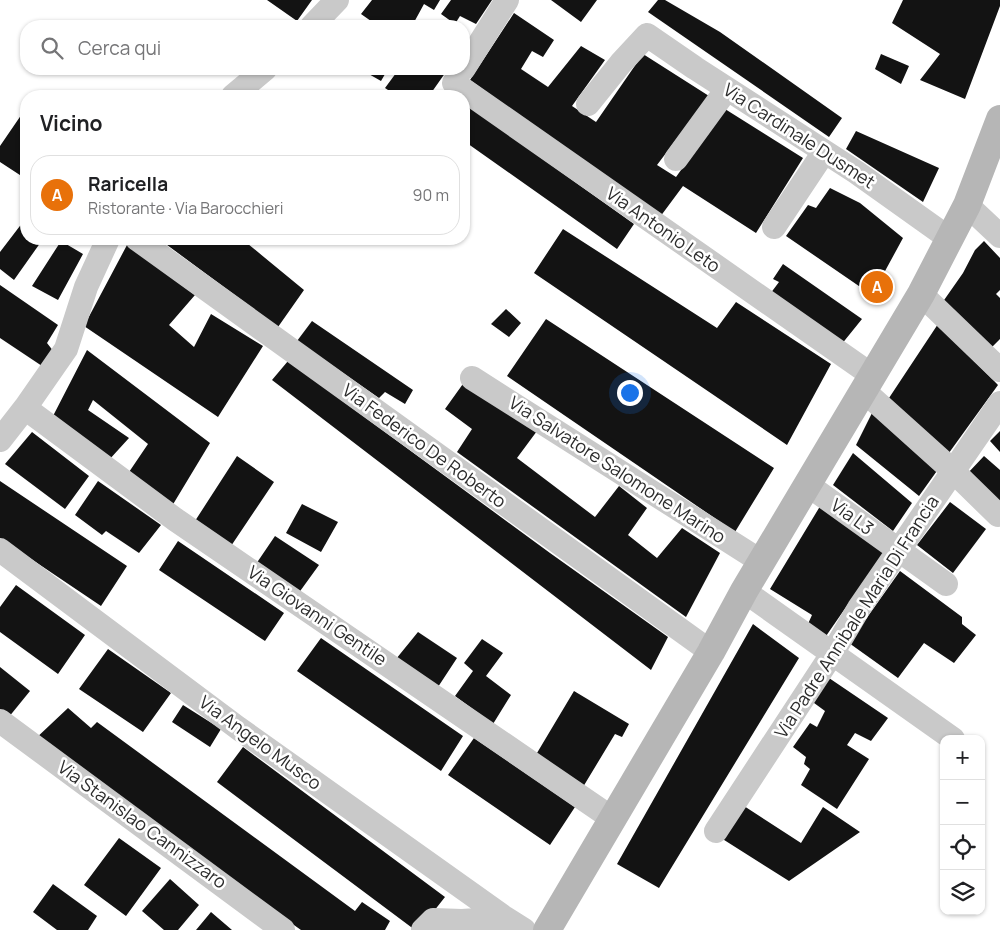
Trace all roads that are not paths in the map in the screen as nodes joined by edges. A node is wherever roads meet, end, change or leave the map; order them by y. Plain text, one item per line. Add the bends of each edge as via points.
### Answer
1 (336, 0) edge
2 (507, 0) edge
3 (318, 20) edge
4 (470, 57) edge
5 (259, 75) edge
6 (456, 79) edge
7 (727, 89) junction
8 (240, 90) edge
9 (588, 104) dead end
10 (1000, 119) edge
11 (824, 152) junction
12 (676, 159) dead end
13 (966, 205) junction
14 (774, 226) dead end
15 (1000, 236) edge
16 (950, 239) junction
17 (105, 245) edge
18 (145, 245) edge
19 (921, 294) junction
20 (1000, 370) edge
21 (472, 378) dead end
22 (869, 384) junction
23 (1000, 403) edge
24 (26, 408) junction
25 (0, 440) edge
26 (953, 472) junction
27 (808, 485) junction
28 (998, 516) dead end
29 (0, 550) edge
30 (899, 550) junction
31 (762, 562) junction
32 (946, 584) dead end
33 (744, 591) junction
34 (711, 652) junction
35 (832, 654) junction
36 (0, 720) edge
37 (947, 735) edge
38 (613, 819) junction
39 (716, 831) dead end
40 (515, 924) edge
41 (283, 930) edge
42 (423, 930) edge
43 (547, 930) edge

1 - 3 street
2 - 4 street
5 - 8 street
6 - 22 street, Via Antonio Leto
7 - 9 street, Via Cardinale Dusmet via 647,35
7 - 11 street, Via Cardinale Dusmet
7 - 12 street
10 - 13 main road
11 - 14 street
11 - 16 street, Via Cardinale Dusmet
13 - 15 street
13 - 16 main road
16 - 19 main road
17 - 24 street via 86,287 66,349
18 - 34 street, Via Federico De Roberto
19 - 20 street
19 - 22 main road
21 - 31 street, Via Salvatore Salomone Marino
22 - 26 street, Via Antonio Leto
22 - 27 main road
23 - 26 street, Via Padre Annibale Maria Di Francia
24 - 25 street
24 - 38 street, Via Giovanni Gentile via 176,520
26 - 28 street, Via Antonio Leto
26 - 30 street, Via Padre Annibale Maria Di Francia
27 - 30 street, Via L3
27 - 31 main road
29 - 40 street, Via Angelo Musco via 238,728
30 - 32 street, Via L3
30 - 35 street, Via Padre Annibale Maria Di Francia
31 - 33 main road
33 - 34 main road
33 - 35 street
34 - 38 main road
35 - 37 street
35 - 39 street, Via Padre Annibale Maria Di Francia
36 - 41 street, Via Stanislao Cannizzaro
38 - 43 main road
40 - 42 street via 433,920

